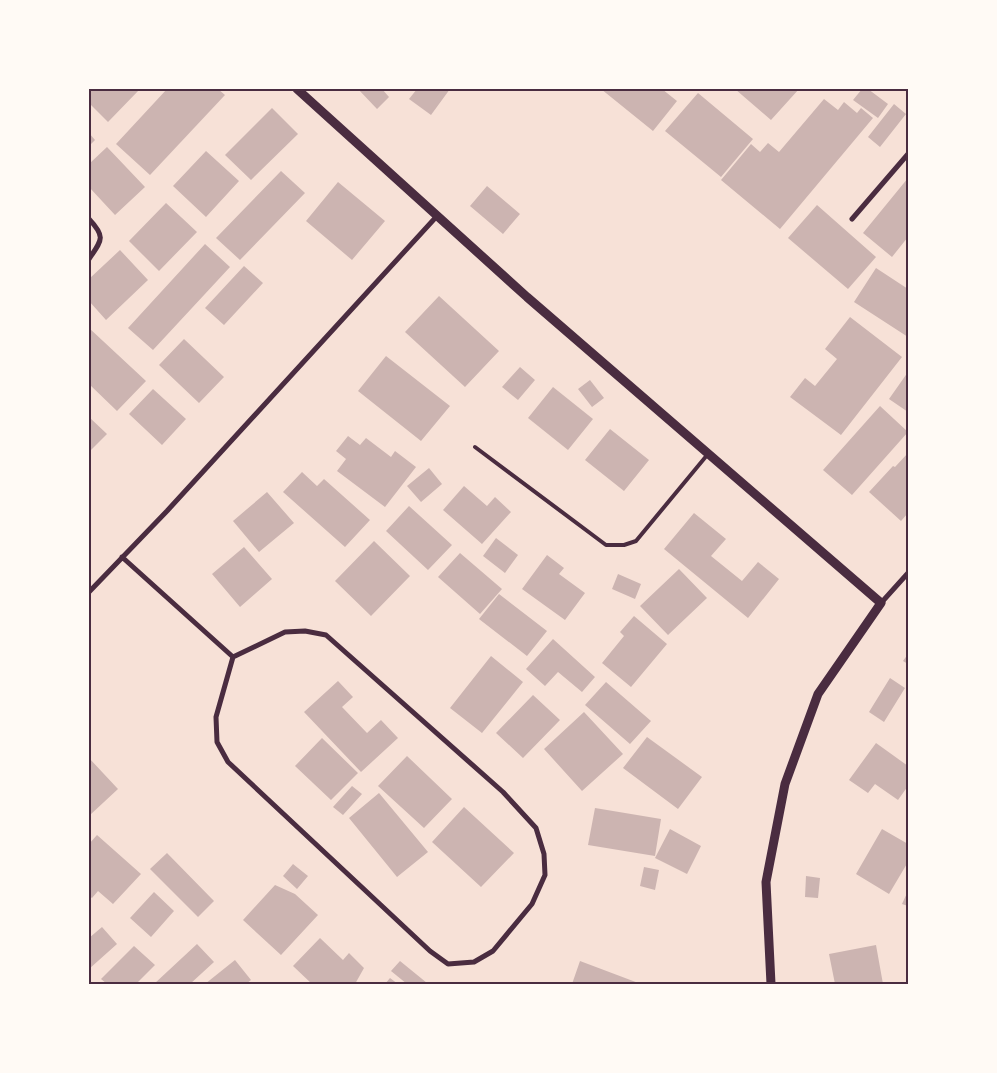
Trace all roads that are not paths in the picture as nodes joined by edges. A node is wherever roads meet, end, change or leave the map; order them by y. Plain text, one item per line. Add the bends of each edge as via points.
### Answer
1 (297, 89) edge
2 (908, 154) edge
3 (437, 216) junction
4 (89, 219) edge
5 (852, 219) dead end
6 (89, 259) edge
7 (475, 447) dead end
8 (708, 454) junction
9 (122, 558) junction
10 (908, 573) edge
11 (89, 592) edge
12 (881, 603) junction
13 (232, 657) junction
14 (771, 984) edge

1 - 3 street
2 - 5 street
3 - 8 street
3 - 9 street
4 - 6 street via 101,238
7 - 8 lane via 606,545 624,545 636,540
8 - 12 street
9 - 11 street
9 - 13 street
10 - 12 street
12 - 14 street via 818,694 785,784 766,882
13 - 13 street via 216,717 217,742 228,762 430,951 448,964 474,962 492,950 532,904 545,876 544,854 536,828 503,792 326,635 284,632

